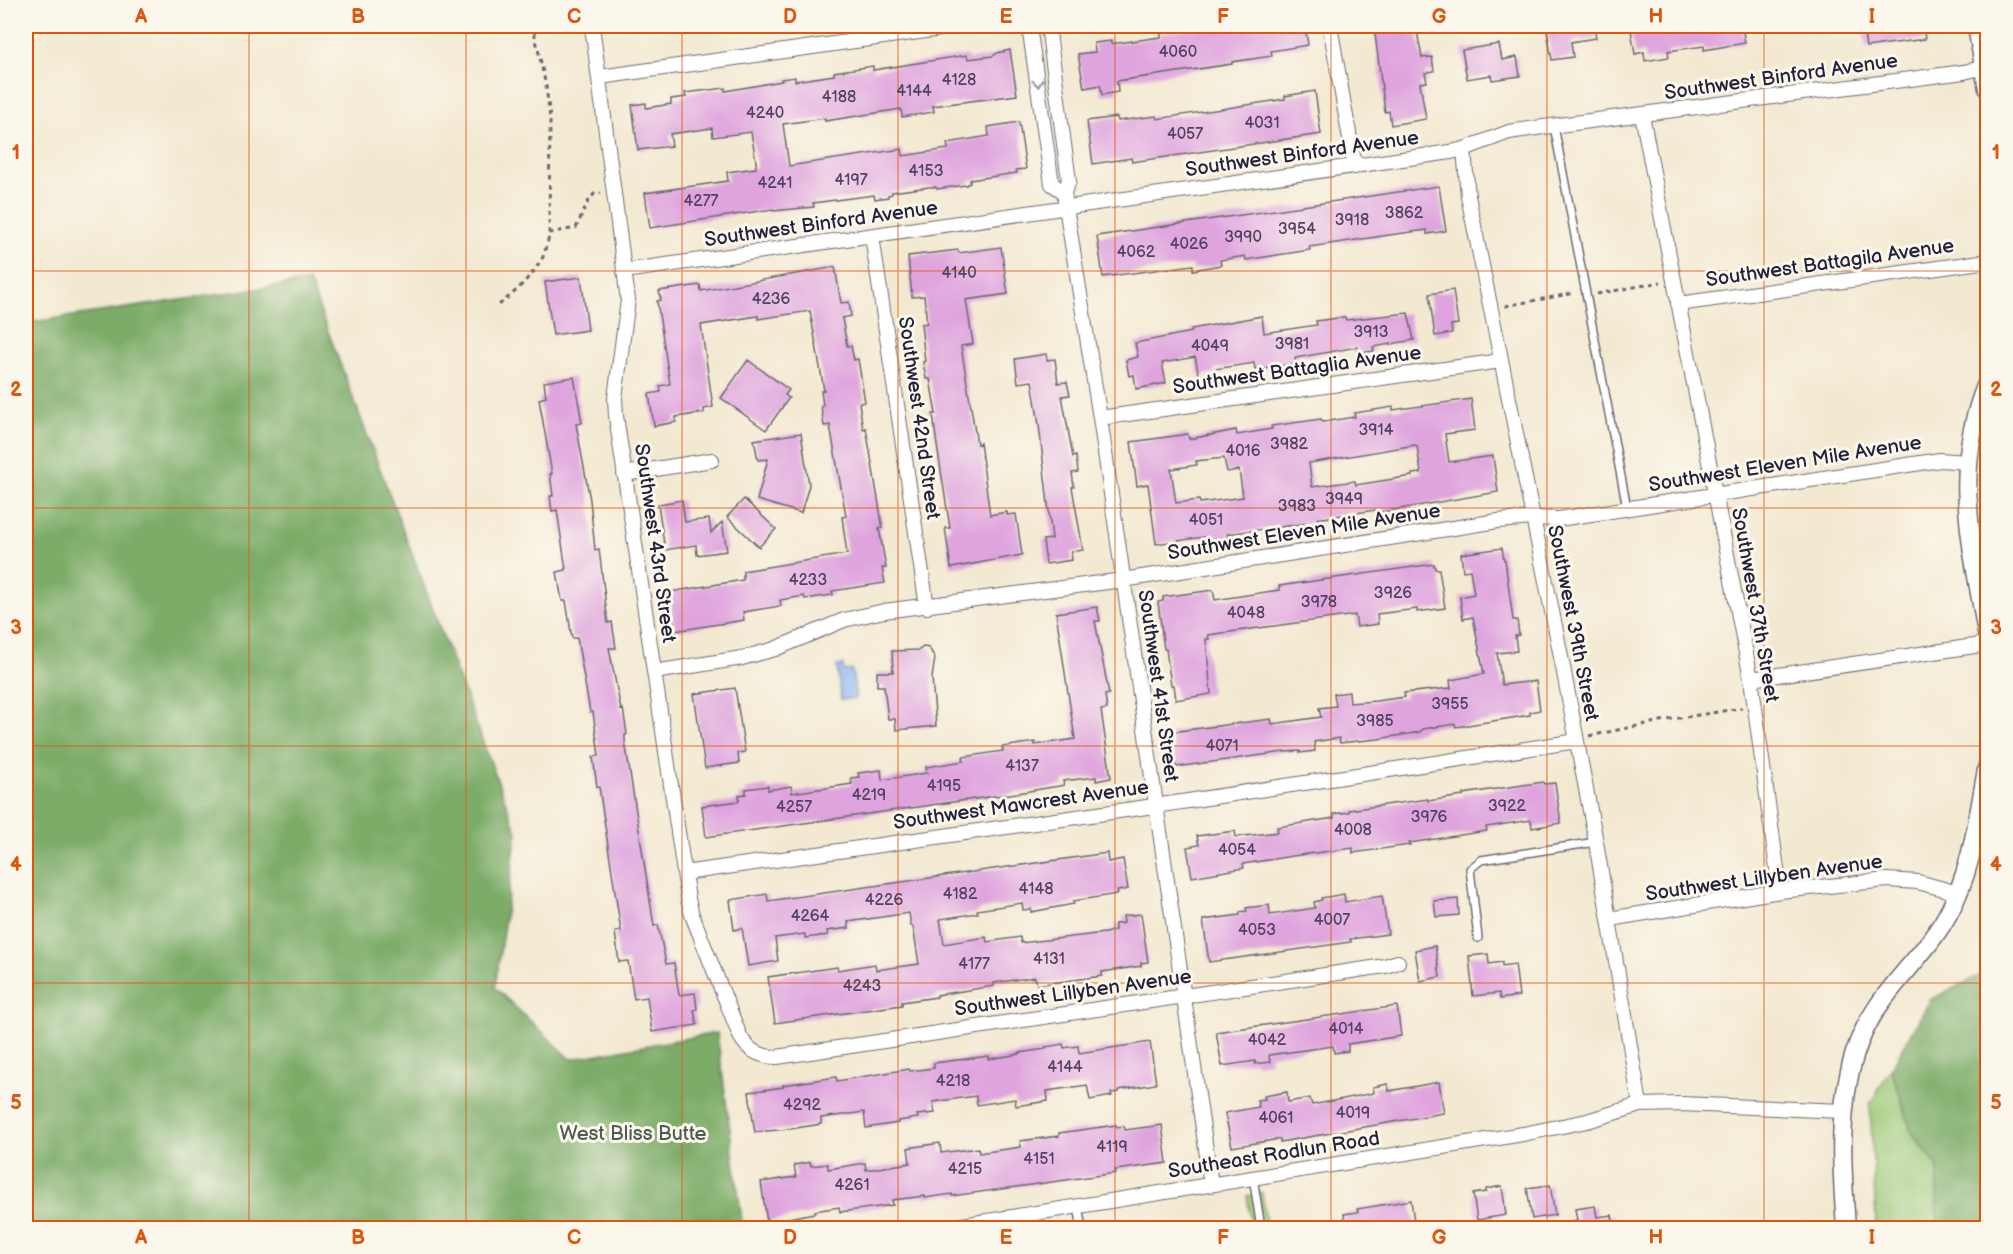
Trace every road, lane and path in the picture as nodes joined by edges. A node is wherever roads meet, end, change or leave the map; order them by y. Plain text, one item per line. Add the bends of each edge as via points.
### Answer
1 (533, 26) edge
2 (592, 26) edge
3 (961, 26) edge
4 (1029, 26) edge
5 (1048, 26) edge
6 (1330, 26) edge
7 (1977, 26) edge
8 (1986, 67) edge
9 (600, 77) junction
10 (1988, 89) edge
11 (1642, 115) junction
12 (1554, 126) junction
13 (1464, 149) junction
14 (1355, 167) junction
15 (615, 191) junction
16 (1064, 192) junction
17 (1066, 207) junction
18 (549, 233) junction
19 (872, 236) junction
20 (1988, 261) edge
21 (624, 271) junction
22 (1674, 279) junction
23 (1586, 294) junction
24 (1678, 304) junction
25 (499, 305) dead end
26 (1490, 309) junction
27 (1501, 361) junction
28 (1988, 381) edge
29 (1100, 418) junction
30 (712, 460) dead end
31 (1967, 462) junction
32 (624, 474) junction
33 (1715, 495) junction
34 (1627, 508) junction
35 (1532, 518) junction
36 (1123, 580) junction
37 (927, 607) junction
38 (1988, 639) edge
39 (1988, 644) edge
40 (654, 672) junction
41 (1751, 679) junction
42 (1755, 706) junction
43 (1577, 741) junction
44 (1988, 765) edge
45 (1156, 806) junction
46 (1596, 842) junction
47 (684, 873) junction
48 (1780, 891) junction
49 (1958, 893) junction
50 (1609, 920) junction
51 (1478, 938) dead end
52 (1398, 962) dead end
53 (1184, 997) junction
54 (754, 1052) joint
55 (1640, 1105) junction
56 (1843, 1111) junction
57 (1253, 1177) junction
58 (1211, 1184) junction
59 (1078, 1207) junction
60 (944, 1228) edge
61 (1082, 1228) edge
62 (1261, 1228) edge
63 (1846, 1228) edge

1 - 18 path via 550,118
2 - 9 street, Southwest 43rd Street
3 - 9 street
4 -> 16 street, Southwest 41st Street via 1052,184
5 - 16 street, Southwest 41st Street via 1069,181
6 - 14 street
7 - 8 main road
8 - 10 main road
8 - 11 street, Southwest Binford Avenue
9 - 15 street, Southwest 43rd Street
11 - 12 street, Southwest Binford Avenue
11 - 22 street, Southwest 37th Street
12 - 13 street, Southwest Binford Avenue via 1509,132
12 - 23 lane
13 - 14 street, Southwest Binford Avenue
13 - 26 street, Southwest 39th Street via 1468,196
14 - 17 street, Southwest Binford Avenue
15 - 18 path via 594,194 576,228
15 - 21 street, Southwest 43rd Street
16 - 17 street, Southwest 41st Street
17 - 19 street, Southwest Binford Avenue
17 - 29 street, Southwest 41st Street
18 - 25 path via 543,257 534,271
19 - 21 street, Southwest Binford Avenue
19 - 37 street, Southwest 42nd Street
20 - 24 street, Southwest Battagila Avenue
21 - 32 street, Southwest 43rd Street via 628,300 615,398
22 - 23 path
22 - 24 street, Southwest 37th Street
23 - 26 path
23 - 34 lane
24 - 33 street, Southwest 37th Street
26 - 27 street, Southwest 39th Street
27 - 29 street, Southwest Battaglia Avenue
27 - 35 street, Southwest 39th Street
28 - 31 main road via 1972,424
29 - 36 street, Southwest 41st Street
30 - 32 street
31 - 33 street, Southwest Eleven Mile Avenue via 1940,460
31 - 38 main road via 1968,519
32 - 40 street, Southwest 43rd Street
33 - 34 street, Southwest Eleven Mile Avenue
33 - 41 street, Southwest 37th Street
34 - 35 street, Southwest Eleven Mile Avenue via 1559,519
35 - 36 street, Southwest Eleven Mile Avenue
35 - 43 street, Southwest 39th Street
36 - 37 street, Southwest Eleven Mile Avenue
36 - 45 street, Southwest 41st Street
37 - 40 street, Southwest Eleven Mile Avenue via 844,620 775,649 742,658
39 - 41 street
40 - 47 street, Southwest 43rd Street
41 - 42 street, Southwest 37th Street
42 - 43 path via 1594,734
42 - 48 street, Southwest 37th Street
43 - 45 street, Southwest Mawcrest Avenue
43 - 46 street, Southwest 39th Street
44 - 49 main road via 1969,860
45 - 47 street, Southwest Mawcrest Avenue
45 - 53 street, Southwest 41st Street
46 - 50 street, Southwest 39th Street
46 - 51 lane via 1506,855 1476,864 1470,869
47 - 54 street, Southwest 43rd Street via 692,915 740,1036
48 - 49 street, Southwest Lillyben Avenue via 1887,880 1918,882
48 - 50 street, Southwest Lillyben Avenue
49 - 56 main road via 1947,916 1882,998 1866,1027 1856,1051
50 - 55 street, Southwest 39th Street
52 - 53 street, Southwest Lillyben Avenue
53 - 54 street, Southwest Lillyben Avenue via 777,1057
53 - 58 street, Southwest 41st Street
55 - 56 street, Southeast Rodlun Road
55 - 57 street, Southeast Rodlun Road via 1523,1134
56 - 63 main road
57 - 58 street, Southeast Rodlun Road
57 - 62 lane
58 - 59 street, Southeast Rodlun Road
59 - 60 street, Southeast Rodlun Road
59 - 61 lane

